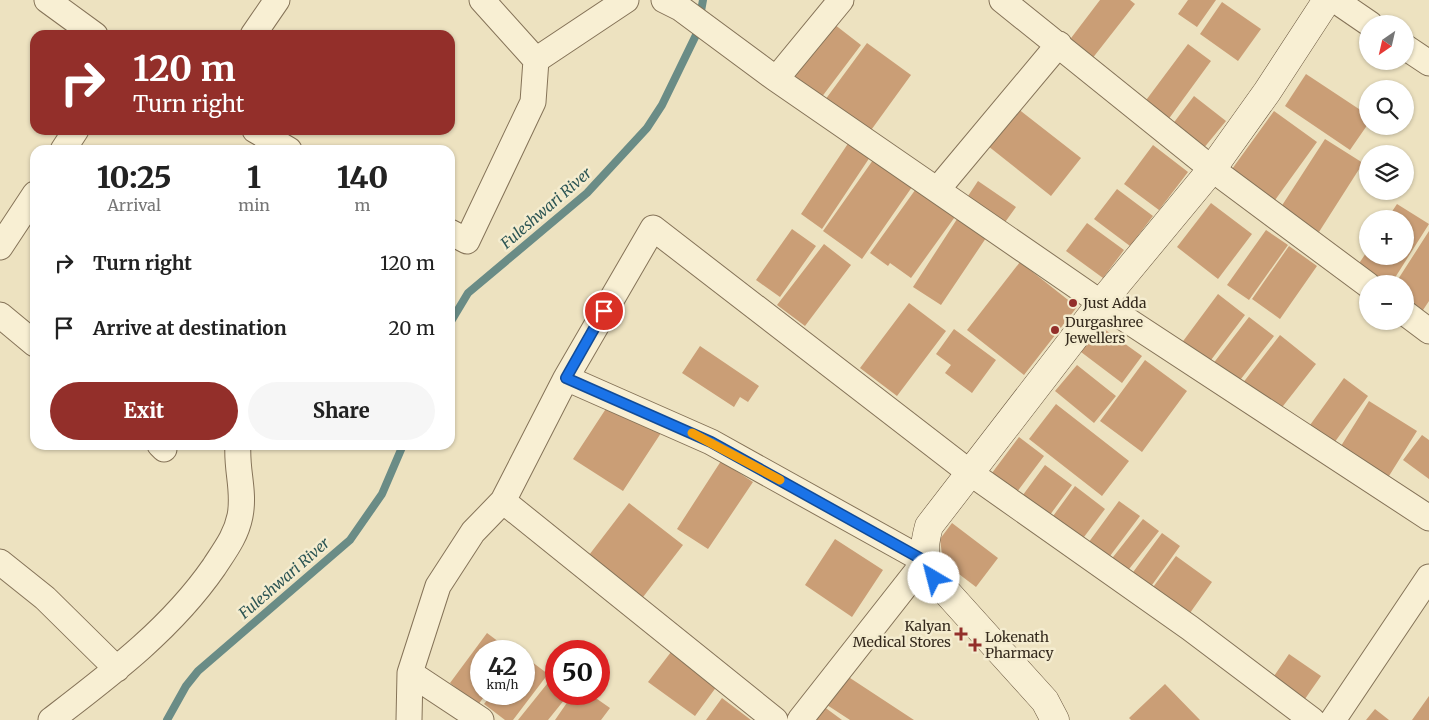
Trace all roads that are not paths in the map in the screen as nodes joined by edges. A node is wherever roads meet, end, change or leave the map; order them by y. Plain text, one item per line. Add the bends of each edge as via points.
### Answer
1 (47, 0) edge
2 (277, 0) edge
3 (482, 0) edge
4 (626, 0) edge
5 (841, 0) edge
6 (1002, 0) edge
7 (1327, 0) edge
8 (1335, 0) edge
9 (672, 4) edge
10 (1359, 16) edge
11 (88, 30) edge
12 (257, 30) edge
13 (1059, 44) junction
14 (1414, 53) edge
15 (536, 60) junction
16 (1429, 63) edge
17 (776, 79) junction
18 (264, 135) edge
19 (280, 145) edge
20 (1212, 169) junction
21 (937, 190) junction
22 (30, 202) edge
23 (455, 235) edge
24 (0, 247) edge
25 (1359, 278) edge
26 (1101, 303) junction
27 (0, 315) edge
28 (1414, 320) edge
29 (1429, 331) edge
30 (30, 340) edge
31 (566, 378) junction
32 (237, 450) edge
33 (969, 472) junction
34 (503, 501) junction
35 (1429, 518) edge
36 (925, 561) junction
37 (0, 562) edge
38 (1429, 578) edge
39 (117, 669) junction
40 (410, 673) junction
41 (51, 720) edge
42 (409, 720) edge
43 (481, 720) edge
44 (775, 720) edge
45 (800, 720) edge
46 (1055, 720) edge
47 (1312, 720) edge
48 (1333, 720) edge

1 - 11 street
2 - 12 street
3 - 15 street
4 - 15 street
5 - 17 street
6 - 13 street
7 - 20 main road via 1268,92
8 - 10 street
9 - 17 street
13 - 20 street
13 - 21 street
14 - 16 street
15 - 23 street via 533,102 467,241
17 - 21 street
18 - 19 street
20 - 25 street
20 - 26 main road
21 - 26 street
22 - 24 street
26 - 33 main road
26 - 35 street
27 - 30 street
28 - 29 street
31 - 33 street via 653,228
31 - 34 street
31 - 36 street via 711,442
32 - 39 street via 236,461 243,496 235,534 195,594
33 - 36 main road via 930,526 924,542
33 - 47 street via 1190,628
34 - 40 street via 473,532 438,586
34 - 44 street
36 - 45 street
36 - 46 main road via 948,595 1045,701
37 - 39 street via 45,598
38 - 48 street
39 - 41 street
40 - 42 street
40 - 43 street

